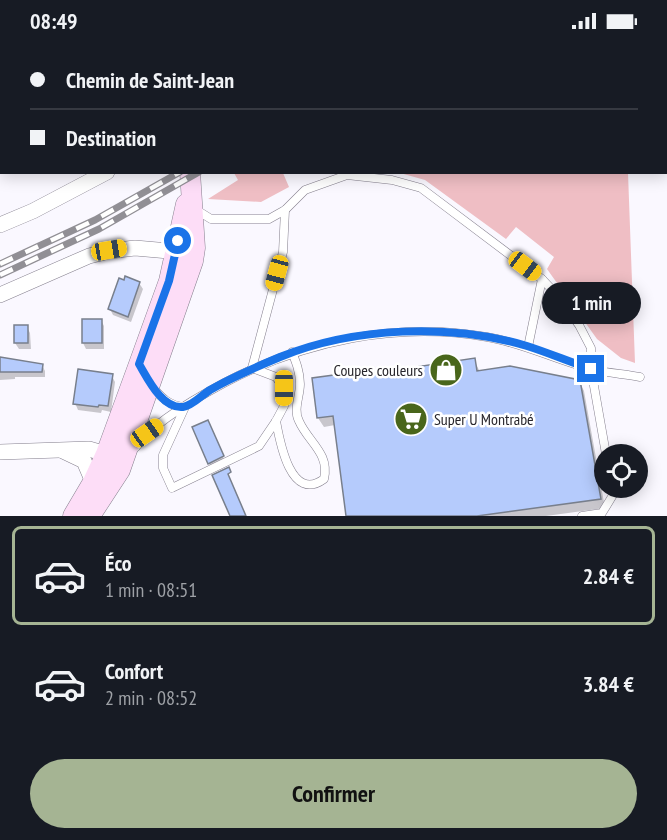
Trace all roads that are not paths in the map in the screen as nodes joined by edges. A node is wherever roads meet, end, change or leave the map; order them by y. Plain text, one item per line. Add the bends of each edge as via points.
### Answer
1 (103, 174) edge
2 (190, 180) edge
3 (193, 208) junction
4 (285, 210) junction
5 (211, 219) junction
6 (0, 225) edge
7 (183, 243) junction
8 (542, 279) junction
9 (0, 295) edge
10 (528, 347) junction
11 (292, 352) junction
12 (139, 364) junction
13 (252, 368) junction
14 (591, 369) junction
15 (640, 377) dead end
16 (151, 384) junction
17 (185, 407) junction
18 (276, 421) junction
19 (604, 444) edge
20 (63, 451) junction
21 (0, 452) edge
22 (106, 454) junction
23 (120, 470) junction
24 (93, 482) junction
25 (611, 498) edge
26 (73, 516) edge
27 (90, 516) edge
28 (582, 516) edge

1 - 6 street
2 - 3 street
2 - 7 street
3 - 5 lane
3 - 7 street
4 - 5 lane via 269,219
4 - 8 lane via 305,190 347,175 392,180 421,188
4 - 13 lane via 283,252
5 - 7 lane
7 - 9 street via 170,251 109,250
7 - 12 street
7 - 16 street via 195,248 193,261
8 - 10 lane
8 - 14 lane via 579,325 591,348
10 - 11 lane via 444,332 393,332
10 - 14 lane
11 - 13 lane
11 - 18 lane via 300,384 298,420 320,451 326,468 324,479 309,485 293,473 283,455
12 - 16 lane
12 - 22 street
13 - 17 lane
13 - 18 lane via 276,377 284,388 284,406
14 - 15 lane
14 - 19 lane
16 - 17 lane via 161,398
16 - 23 street
17 - 18 lane via 163,455 163,468 172,488 259,446
17 - 23 lane via 147,433
20 - 21 street
20 - 22 street via 89,449
20 - 24 street via 84,461
22 - 23 street
22 - 24 street
23 - 27 street
24 - 26 street
25 - 28 lane via 602,513

